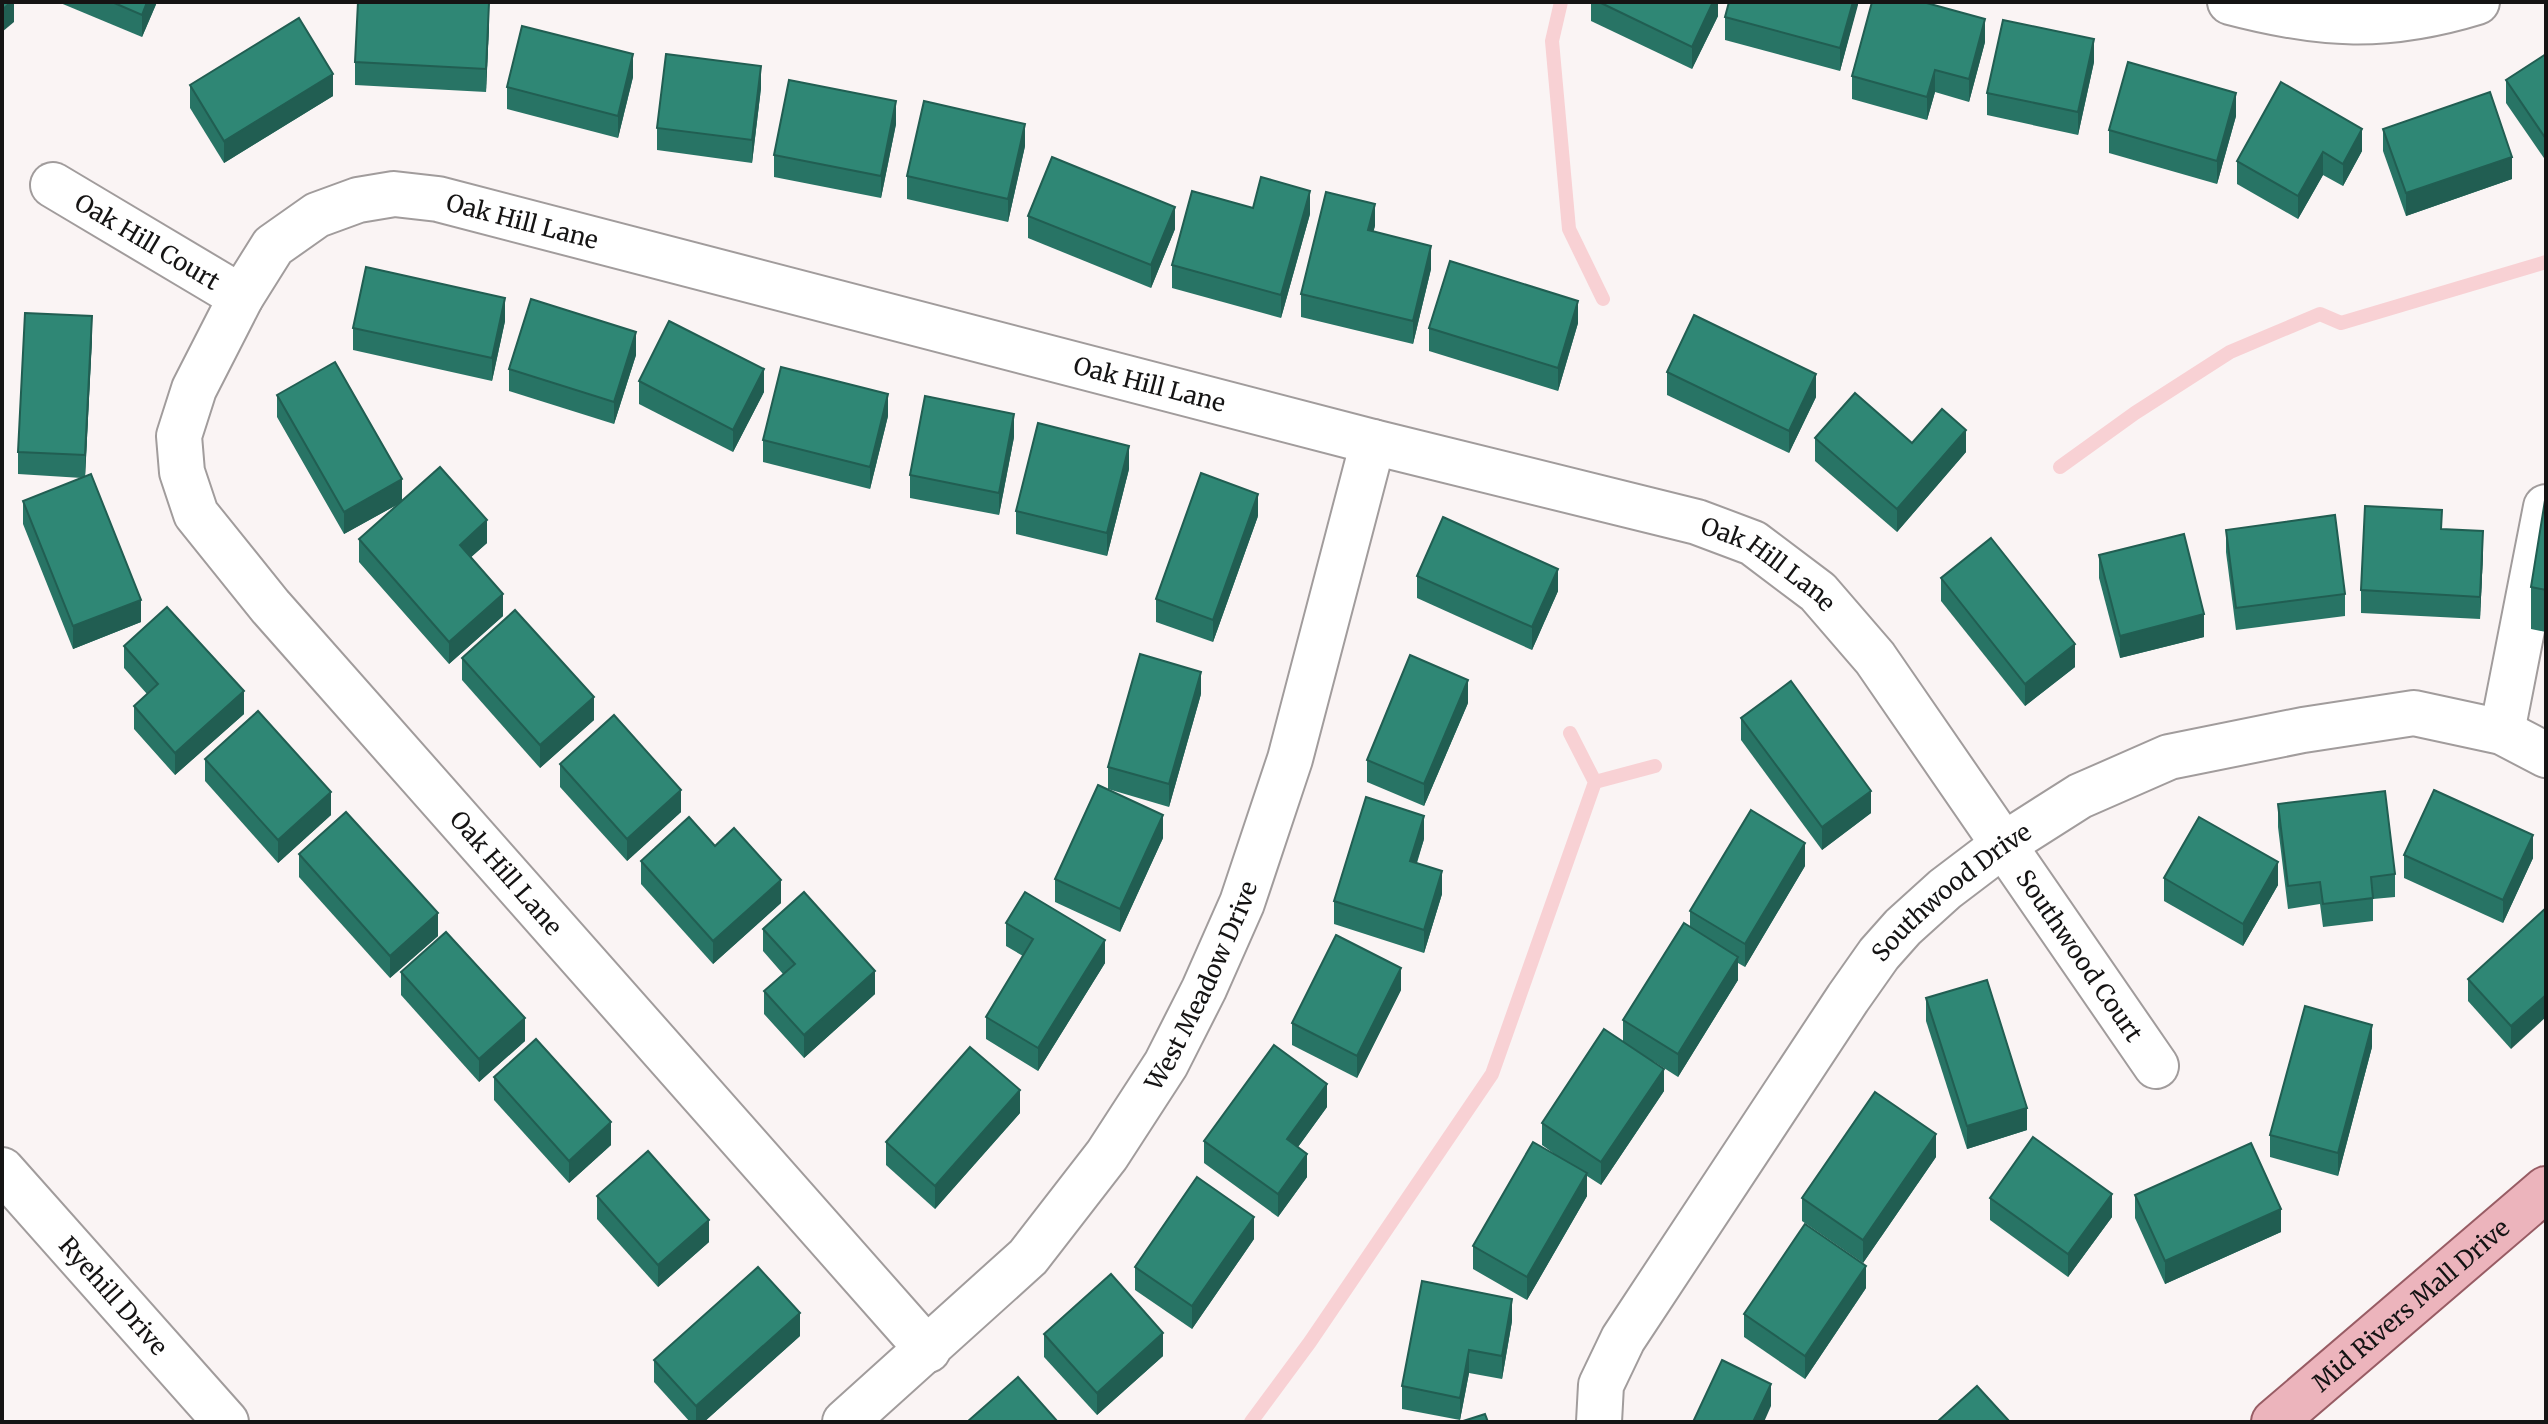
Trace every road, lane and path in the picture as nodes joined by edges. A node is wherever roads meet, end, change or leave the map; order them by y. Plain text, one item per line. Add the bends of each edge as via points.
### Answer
1 (2230, 2) edge
2 (2477, 2) edge
3 (53, 185) dead end
4 (241, 297) junction
5 (1373, 442) junction
6 (2546, 507) edge
7 (2502, 732) junction
8 (2546, 755) edge
9 (2003, 845) junction
10 (2156, 1066) dead end
11 (2, 1170) edge
12 (2546, 1189) edge
13 (928, 1350) junction
14 (226, 1422) edge
15 (845, 1422) edge
16 (1599, 1422) edge
17 (2274, 1422) edge

1 - 2 street via 2277,14 2350,22 2396,21
3 - 4 street, Oak Hill Court
4 - 5 street, Oak Hill Lane via 273,246 317,215 394,194 438,199
4 - 13 street, Oak Hill Lane via 194,389 179,436 182,472 196,514 270,606
5 - 9 street, Oak Hill Lane via 1697,522 1753,543 1818,592 1875,658
5 - 13 street, West Meadow Drive via 1290,759 1242,903 1204,989 1166,1064 1107,1155 1028,1257
6 - 7 street
7 - 8 street, Southwood Drive
7 - 9 street, Southwood Drive via 2414,713 2169,757 2080,796
9 - 10 street, Southwood Court
9 - 16 street, Southwood Drive via 1903,927 1848,998 1623,1339 1601,1385
11 - 14 street, Ryehill Drive
12 - 17 main road, Mid Rivers Mall Drive
13 - 15 street, West Meadow Drive

